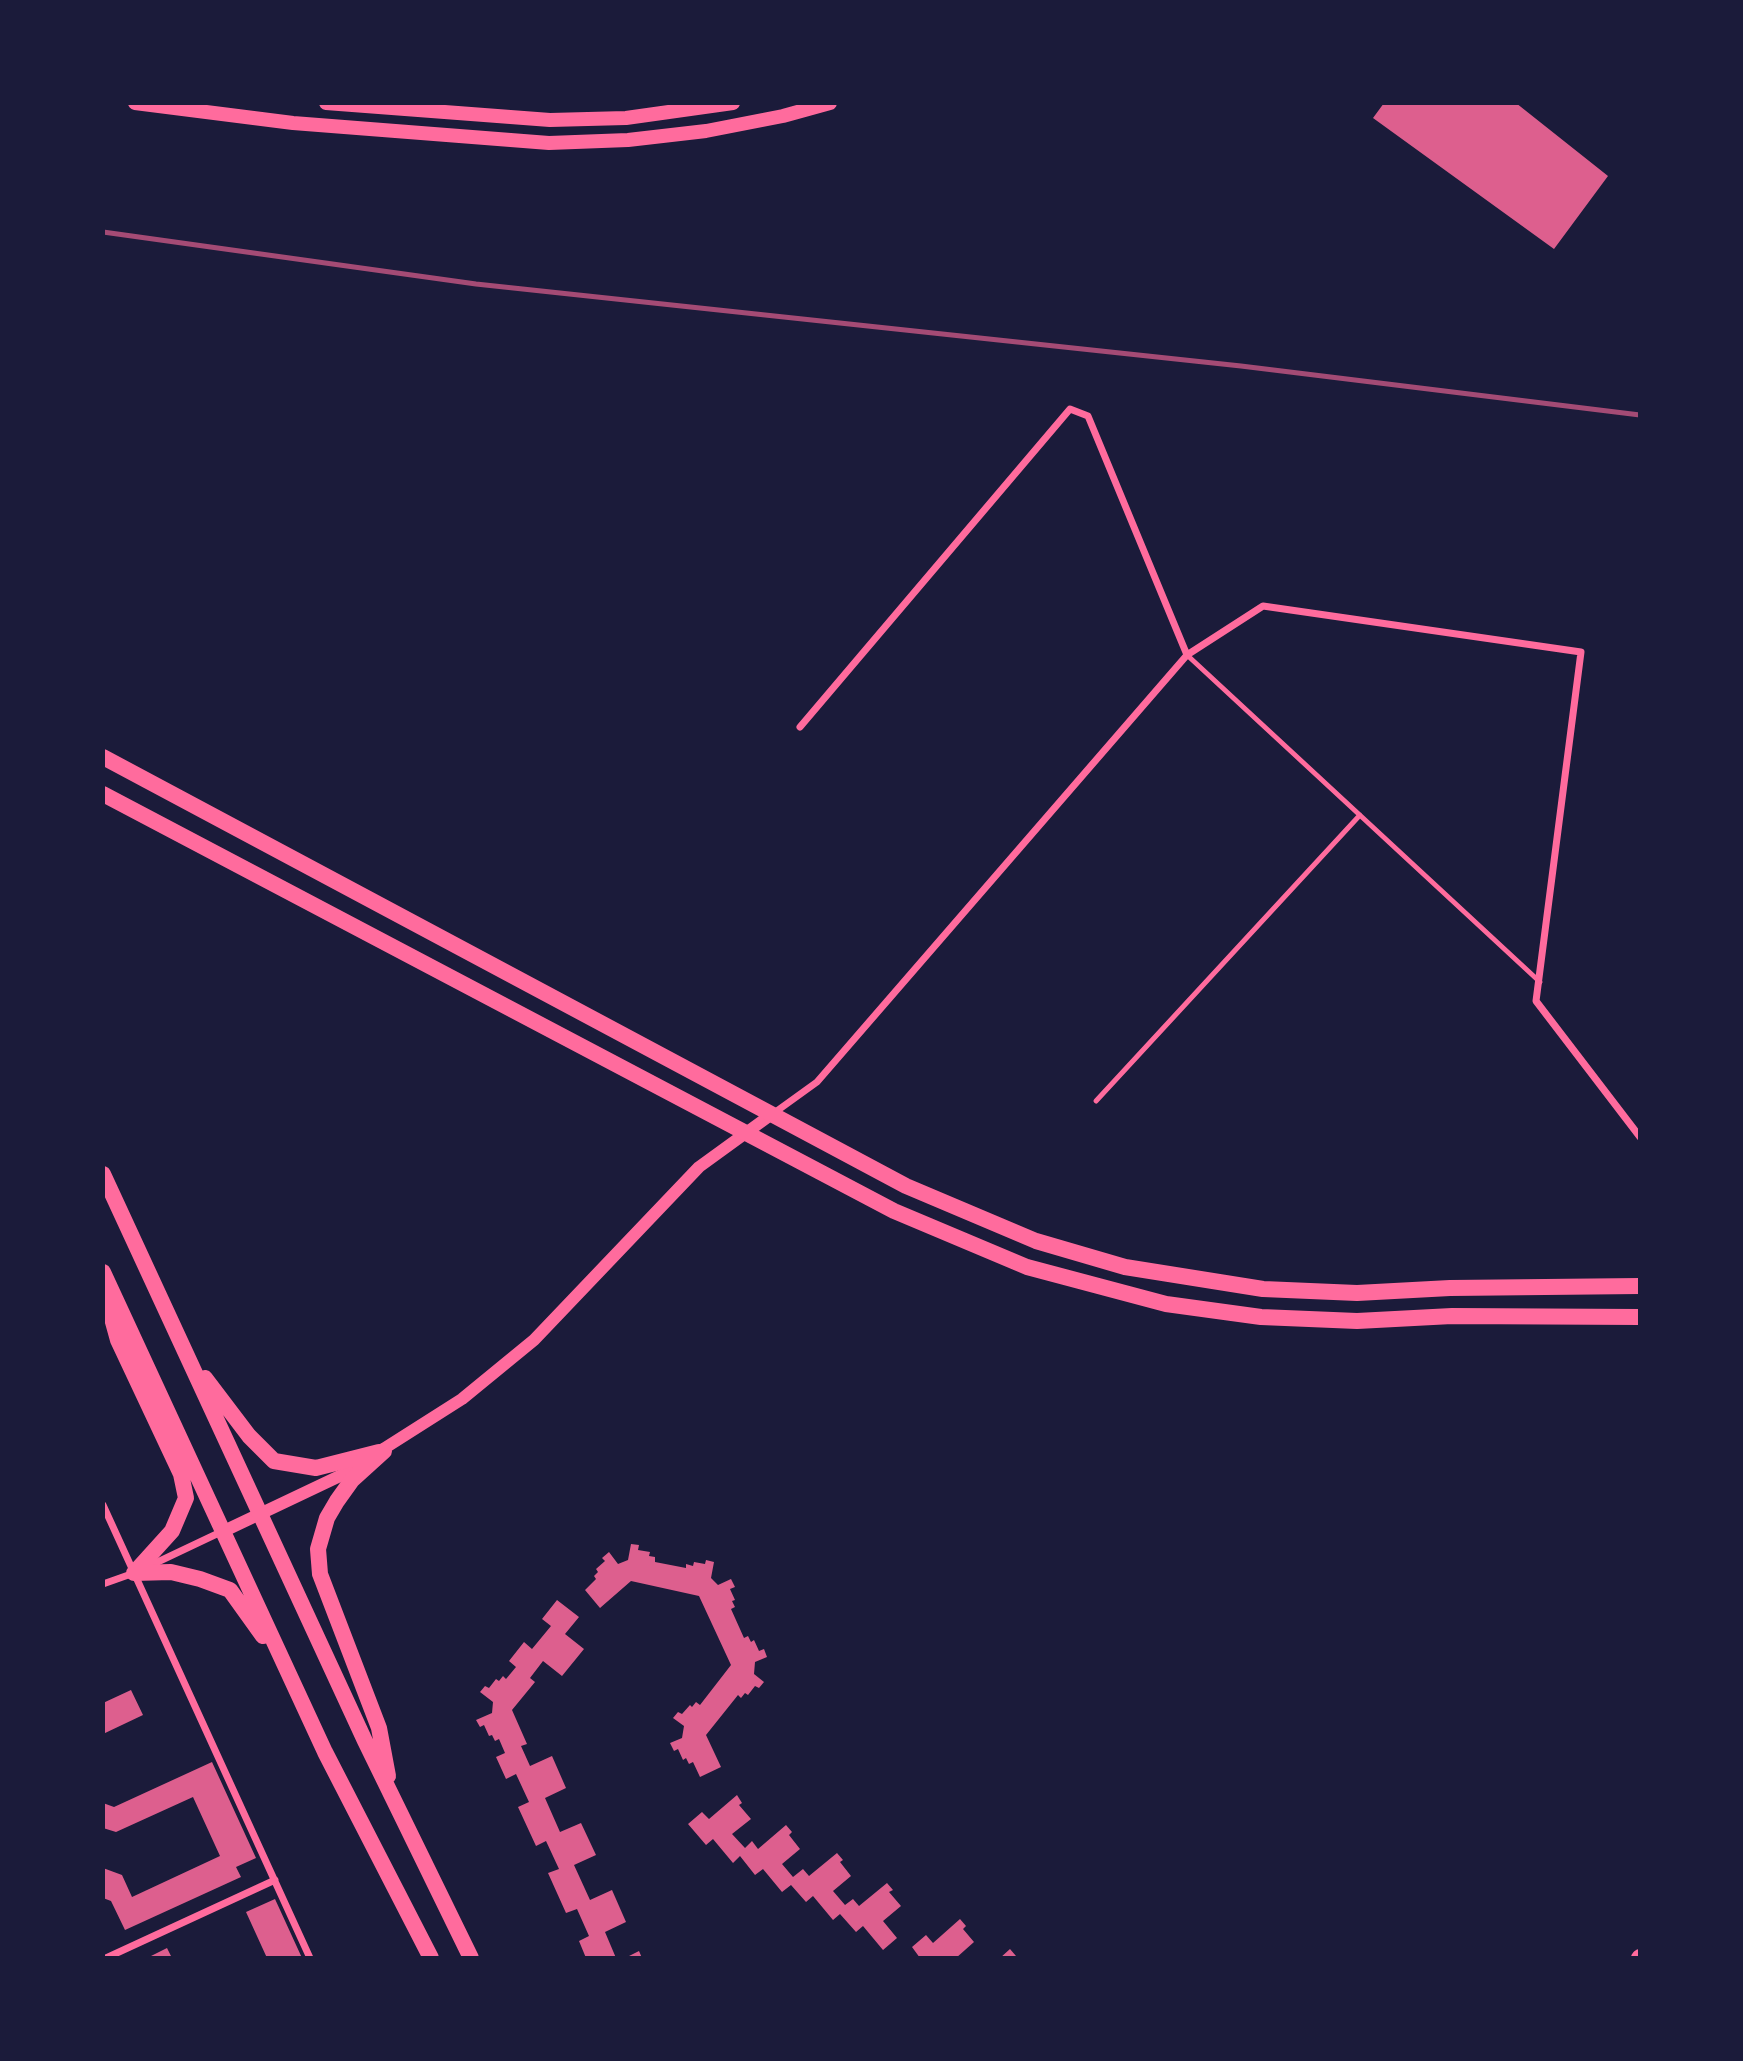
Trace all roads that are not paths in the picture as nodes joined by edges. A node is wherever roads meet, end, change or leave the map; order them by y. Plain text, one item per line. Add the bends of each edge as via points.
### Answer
1 (135, 103) edge
2 (326, 103) edge
3 (733, 103) edge
4 (830, 103) edge
5 (1187, 655) junction
6 (800, 727) dead end
7 (103, 757) edge
8 (103, 794) edge
9 (1360, 815) junction
10 (1540, 982) junction
11 (1096, 1101) dead end
12 (772, 1114) junction
13 (746, 1133) junction
14 (1640, 1137) edge
15 (103, 1174) edge
16 (103, 1272) edge
17 (1640, 1286) edge
18 (103, 1287) edge
19 (1640, 1317) edge
20 (184, 1349) junction
21 (384, 1451) junction
22 (103, 1505) edge
23 (260, 1514) junction
24 (223, 1531) junction
25 (134, 1573) junction
26 (103, 1584) edge
27 (298, 1691) junction
28 (392, 1796) junction
29 (275, 1880) junction
30 (106, 1958) edge
31 (310, 1958) edge
32 (431, 1958) edge
33 (471, 1958) edge

1 - 4 main road via 293,123 549,143 706,131
2 - 3 main road via 550,120 626,118
5 - 6 street via 1088,416 1070,409
5 - 9 lane
5 - 10 street via 1263,606 1581,652
5 - 12 street via 817,1082
7 - 12 main road
8 - 13 main road
9 - 10 lane
9 - 11 lane
10 - 14 street via 1536,1001
12 - 13 street
12 - 17 main road via 906,1186 992,1224 1080,1255 1171,1276 1310,1292
13 - 19 main road via 894,1211 982,1251 1072,1282 1166,1304 1309,1320
13 - 21 street via 699,1167 534,1340 462,1399
15 - 20 main road
16 - 24 main road
18 - 25 main road via 118,1340 181,1474 186,1498 172,1531
20 - 21 main road via 274,1461 316,1468
20 - 23 main road
21 - 23 street
21 - 28 main road via 352,1480 337,1502 318,1549 320,1574 379,1728
22 - 25 street
23 - 24 street
23 - 28 main road
24 - 25 street
24 - 27 main road
25 - 26 street
25 - 27 main road via 171,1572 230,1590
25 - 29 street
27 - 32 main road
28 - 33 main road
29 - 30 street
29 - 31 street

